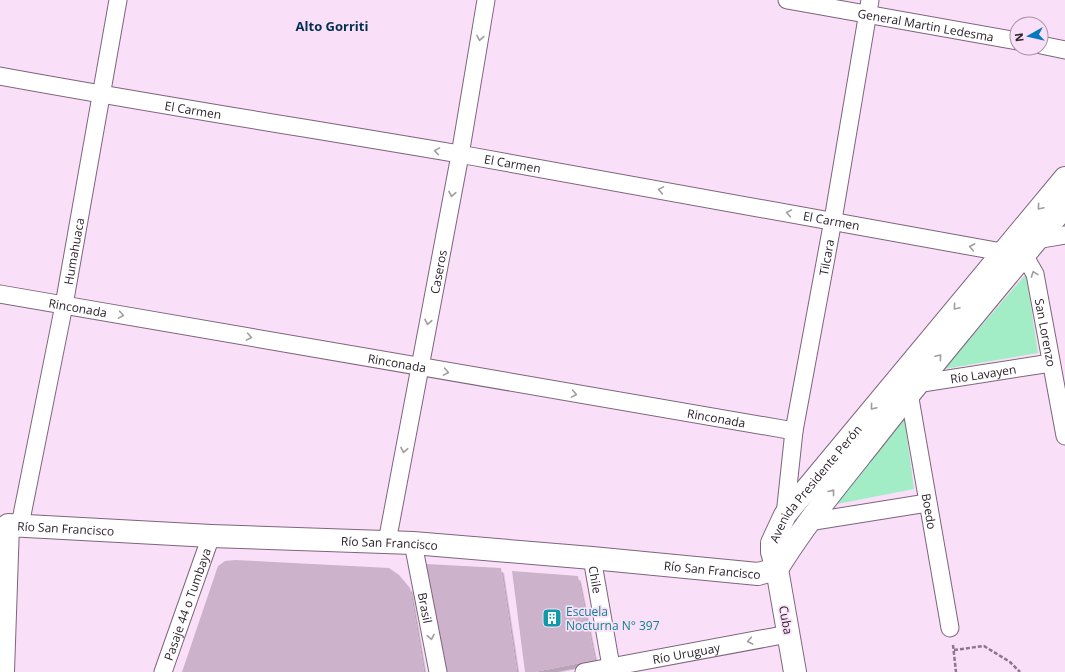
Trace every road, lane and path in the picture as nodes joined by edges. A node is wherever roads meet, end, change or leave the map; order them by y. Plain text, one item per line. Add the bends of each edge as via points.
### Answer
1 (118, 0) edge
2 (486, 0) edge
3 (787, 0) edge
4 (869, 7) edge
5 (1009, 39) edge
6 (1049, 47) edge
7 (1065, 50) edge
8 (0, 76) edge
9 (101, 95) junction
10 (460, 154) junction
11 (1065, 178) edge
12 (1065, 206) edge
13 (833, 220) junction
14 (1065, 235) edge
15 (1027, 242) junction
16 (1002, 252) junction
17 (0, 294) edge
18 (64, 305) junction
19 (1051, 363) junction
20 (420, 368) junction
21 (913, 389) junction
22 (1062, 398) edge
23 (794, 432) junction
24 (1065, 436) edge
25 (927, 502) junction
26 (785, 515) junction
27 (808, 522) junction
28 (9, 525) edge
29 (211, 536) junction
30 (387, 542) junction
31 (413, 544) junction
32 (592, 558) junction
33 (777, 569) junction
34 (950, 628) joint
35 (788, 634) junction
36 (954, 650) junction
37 (612, 669) edge
38 (3, 672) edge
39 (163, 672) edge
40 (438, 672) edge
41 (584, 672) edge
42 (795, 672) edge
43 (956, 672) edge
44 (1020, 672) edge

1 - 9 street, Humahuaca
2 -> 10 street, Caseros
3 - 4 street, General Martin Ledesma
4 - 5 street, General Martin Ledesma
4 - 13 street, Tilcara
6 - 7 street
8 - 9 street, El Carmen
10 -> 9 street, El Carmen
9 - 18 street, Humahuaca
13 -> 10 street, El Carmen
10 -> 20 street, Caseros
11 -> 15 main road, Avenida Presidente Perón
12 - 15 main road, Avenida Presidente Perón
16 -> 13 street, El Carmen
13 - 23 street, Tilcara
14 - 15 street
15 - 16 main road, Avenida Presidente Perón
19 -> 15 street, San Lorenzo
21 -> 15 main road, Avenida Presidente Perón
16 -> 26 main road, Avenida Presidente Perón
17 - 18 street, Rinconada
18 -> 20 street, Rinconada
18 - 28 street, Humahuaca
19 - 21 street, Río Lavayen
19 - 22 street, San Lorenzo
20 -> 23 street, Rinconada
20 -> 30 street, Caseros
21 - 25 street, Boedo
27 -> 21 main road, Avenida Presidente Perón
22 - 24 street, San Lorenzo
23 - 26 street, Tilcara
25 - 27 street
25 - 34 street, Boedo
26 - 33 main road, Avenida Presidente Perón via 772,543
27 - 33 main road, Avenida Presidente Perón
28 - 29 main road, Río San Francisco
28 - 38 main road
29 - 30 main road, Río San Francisco
29 - 39 street, Pasaje 44 o Tumbaya
30 - 31 main road, Río San Francisco
31 - 32 main road, Río San Francisco
31 -> 40 street, Brasil
32 - 33 main road, Río San Francisco via 758,574
32 - 37 street, Chile
33 - 35 main road, Cuba
34 - 36 path
35 -> 37 street, Río Uruguay
35 - 42 main road, Cuba
36 - 43 path
36 - 44 path via 984,646 1010,662
37 - 41 street, Río Uruguay

